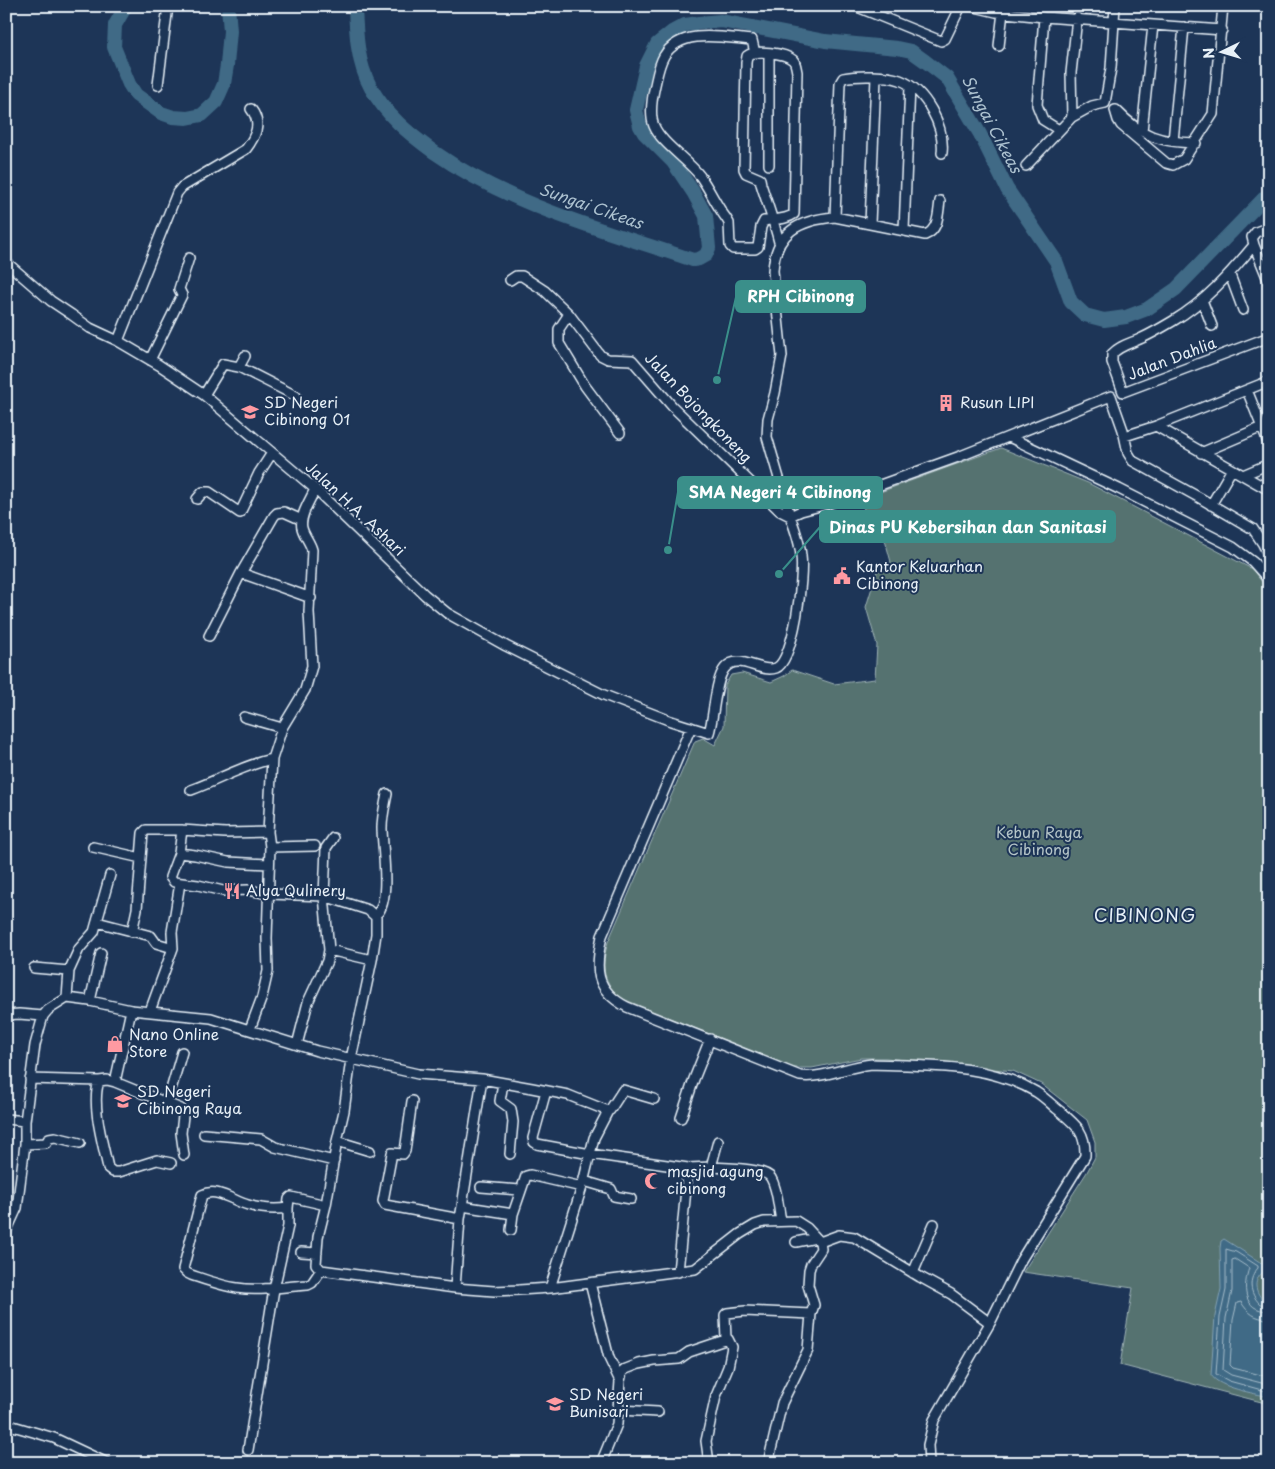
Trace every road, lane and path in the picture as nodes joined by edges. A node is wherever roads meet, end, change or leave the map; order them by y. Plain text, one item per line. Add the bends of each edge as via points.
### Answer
1 (168, 6) edge
2 (855, 6) edge
3 (961, 6) edge
4 (971, 6) edge
5 (1116, 6) edge
6 (1223, 6) edge
7 (1006, 10) edge
8 (1044, 17) junction
9 (1077, 18) junction
10 (1114, 22) junction
11 (1153, 25) junction
12 (1184, 27) junction
13 (1222, 30) junction
14 (999, 46) dead end
15 (755, 53) junction
16 (769, 53) junction
17 (876, 77) junction
18 (158, 85) dead end
19 (910, 86) junction
20 (1105, 103) junction
21 (251, 109) dead end
22 (1115, 110) junction
23 (1072, 117) junction
24 (1059, 130) junction
25 (1142, 131) junction
26 (1173, 142) junction
27 (1196, 143) junction
28 (942, 153) dead end
29 (769, 165) dead end
30 (1026, 166) dead end
31 (940, 201) dead end
32 (835, 217) junction
33 (772, 219) junction
34 (870, 224) junction
35 (1269, 228) edge
36 (904, 230) junction
37 (779, 242) junction
38 (1254, 246) junction
39 (189, 258) dead end
40 (6, 262) edge
41 (1266, 263) edge
42 (1230, 275) junction
43 (510, 280) dead end
44 (1269, 282) edge
45 (1202, 300) junction
46 (1243, 310) dead end
47 (570, 314) junction
48 (1212, 326) dead end
49 (1269, 337) edge
50 (118, 341) junction
51 (245, 356) dead end
52 (150, 360) junction
53 (239, 367) junction
54 (1269, 381) edge
55 (1246, 390) junction
56 (1123, 392) junction
57 (204, 395) junction
58 (296, 396) dead end
59 (1111, 396) junction
60 (1156, 426) junction
61 (1262, 427) junction
62 (620, 433) dead end
63 (1009, 436) junction
64 (1125, 436) junction
65 (1269, 445) edge
66 (272, 453) junction
67 (1201, 453) junction
68 (1269, 464) edge
69 (1232, 469) junction
70 (1243, 475) junction
71 (315, 489) junction
72 (1269, 490) edge
73 (197, 498) dead end
74 (1211, 505) junction
75 (790, 516) junction
76 (302, 520) junction
77 (1269, 556) edge
78 (241, 573) junction
79 (1269, 580) edge
80 (311, 598) junction
81 (209, 636) dead end
82 (244, 717) dead end
83 (282, 728) junction
84 (691, 728) junction
85 (272, 759) junction
86 (192, 790) dead end
87 (387, 794) dead end
88 (182, 830) junction
89 (268, 832) junction
90 (333, 838) dead end
91 (315, 846) dead end
92 (93, 847) dead end
93 (270, 847) junction
94 (179, 853) junction
95 (142, 858) junction
96 (269, 864) junction
97 (110, 875) dead end
98 (180, 883) junction
99 (269, 894) junction
100 (324, 896) junction
101 (375, 915) junction
102 (97, 922) junction
103 (132, 932) junction
104 (173, 948) junction
105 (329, 950) junction
106 (101, 953) dead end
107 (372, 960) junction
108 (34, 968) dead end
109 (69, 971) junction
110 (67, 998) junction
111 (90, 1001) junction
112 (131, 1010) junction
113 (150, 1011) junction
114 (6, 1015) edge
115 (44, 1016) junction
116 (250, 1029) junction
117 (710, 1039) junction
118 (298, 1045) junction
119 (182, 1052) dead end
120 (351, 1059) junction
121 (30, 1079) junction
122 (482, 1079) junction
123 (99, 1081) junction
124 (115, 1082) junction
125 (503, 1083) junction
126 (546, 1091) junction
127 (654, 1099) dead end
128 (412, 1101) dead end
129 (167, 1103) junction
130 (608, 1111) junction
131 (681, 1118) dead end
132 (6, 1120) edge
133 (25, 1121) junction
134 (204, 1134) dead end
135 (718, 1140) dead end
136 (337, 1141) junction
137 (80, 1143) dead end
138 (25, 1144) junction
139 (370, 1151) dead end
140 (510, 1154) dead end
141 (590, 1154) junction
142 (184, 1155) dead end
143 (334, 1161) junction
144 (171, 1162) dead end
145 (711, 1167) junction
146 (688, 1168) junction
147 (583, 1184) junction
148 (481, 1187) dead end
149 (520, 1190) junction
150 (631, 1199) dead end
151 (326, 1206) junction
152 (462, 1206) junction
153 (288, 1208) junction
154 (513, 1214) junction
155 (460, 1218) junction
156 (781, 1220) junction
157 (934, 1224) dead end
158 (511, 1230) dead end
159 (6, 1232) edge
160 (818, 1240) junction
161 (796, 1242) dead end
162 (301, 1252) dead end
163 (317, 1253) junction
164 (321, 1270) junction
165 (678, 1272) junction
166 (913, 1273) junction
167 (590, 1283) junction
168 (455, 1288) junction
169 (550, 1288) junction
170 (274, 1289) junction
171 (811, 1314) junction
172 (990, 1323) junction
173 (726, 1339) junction
174 (620, 1381) junction
175 (619, 1410) junction
176 (658, 1412) dead end
177 (6, 1424) edge
178 (248, 1450) dead end
179 (108, 1463) edge
180 (601, 1463) edge
181 (709, 1463) edge
182 (768, 1463) edge
183 (928, 1463) edge

1 - 18 street
2 - 3 street via 941,41 945,40
4 - 7 street
5 - 10 street
6 - 13 street
7 - 8 street
7 - 14 street
8 - 9 street
8 - 24 street via 1037,105 1043,120
9 - 10 street
9 - 23 street via 1071,73
10 - 11 street
10 - 20 street
11 - 12 street
11 - 25 street
12 - 13 street
12 - 26 street
13 - 27 street via 1214,114
15 - 16 street
15 - 33 street via 747,56 746,63 744,169 746,174 760,179
15 - 33 street via 753,40 704,37 682,41 671,48 664,56 654,90 652,120 657,132 700,176 729,223 730,246 733,249 758,247 762,224
16 - 29 street
16 - 33 street via 792,59 797,72 795,211 791,216
17 - 19 street via 893,78
17 - 32 street via 845,77 840,80
17 - 34 street
19 - 28 street via 931,109 943,137
19 - 36 street
20 - 22 street
20 - 23 street
21 - 50 street via 257,126 246,149 177,192
22 - 25 street
22 - 27 street via 1122,126 1169,165 1184,159
23 - 24 street
24 - 30 street
25 - 26 street
26 - 27 street
31 - 36 street via 935,227 929,234
32 - 34 street
32 - 37 street via 798,226
33 - 37 street
34 - 36 street
35 - 38 street, Jalan Dahlia via 1253,235
37 - 75 street via 772,271 782,356 767,426 769,444
38 - 41 street
38 - 42 street, Jalan Dahlia
39 - 52 street via 179,288 182,294
40 - 50 street, Jalan H.A. Ashari via 51,301 90,328
41 - 44 street
42 - 45 street, Jalan Dahlia
42 - 46 street
43 - 47 street, Jalan Bojongkoneng via 523,277
45 - 48 street
45 - 56 street, Jalan Dahlia via 1174,320 1114,351 1112,362
47 - 62 street via 559,330 559,343 585,386
47 - 75 street, Jalan Bojongkoneng via 600,355 608,359 632,360 672,406 774,506
49 - 56 street, Jalan Dahlia
50 - 52 street, Jalan H.A. Ashari
51 - 53 street
52 - 57 street, Jalan H.A. Ashari
53 - 57 street via 224,364
53 - 58 street
54 - 55 street
55 - 60 street
55 - 61 street
56 - 59 street
57 - 66 street, Jalan H.A. Ashari
59 - 63 street
59 - 64 street
60 - 64 street
60 - 67 street
61 - 65 street
61 - 67 street
63 - 75 street
63 - 79 street via 1233,548 1253,562
64 - 74 street via 1133,461
66 - 71 street, Jalan H.A. Ashari
66 - 73 street via 240,513 209,492
67 - 69 street
68 - 70 street
69 - 70 street
69 - 74 street
70 - 72 street
71 - 76 street
71 - 84 street, Jalan H.A. Ashari via 447,613 584,686
74 - 77 street via 1253,529
75 - 84 street, Jalan H.A. Ashari via 802,556 802,574 797,613 783,662 771,669 739,662 724,668 718,682 709,734
76 - 78 street via 284,512 277,513
76 - 80 street via 302,528 312,550
78 - 80 street
78 - 81 street
80 - 83 street via 312,666 301,698
82 - 83 street
83 - 85 street
84 - 117 street via 602,936 598,967 604,989 614,1000
85 - 86 street via 244,767
85 - 89 street
87 - 101 street via 382,830 386,882 379,911
88 - 89 street
88 - 94 street
88 - 95 street via 146,830
89 - 93 street
90 - 100 street via 326,852
91 - 93 street
92 - 95 street
93 - 96 street
94 - 96 street via 228,862
94 - 98 street via 170,877
95 - 103 street
96 - 99 street
97 - 102 street
98 - 99 street via 222,891 248,890
98 - 104 street via 173,923
99 - 100 street
99 - 116 street via 266,981
100 - 101 street
100 - 105 street
101 - 107 street via 377,923
102 - 103 street
102 - 109 street via 92,936 75,955
103 - 104 street via 151,936 156,943
104 - 113 street
105 - 107 street
105 - 118 street via 308,1002
106 - 111 street
107 - 120 street
108 - 109 street
109 - 110 street
110 - 111 street
110 - 115 street
111 - 112 street
112 - 113 street
112 - 124 street
113 - 116 street via 206,1017
114 - 115 street
115 - 121 street via 32,1058
116 - 118 street
117 - 131 street
117 - 172 street via 804,1076 872,1064 984,1071 1039,1094 1075,1124 1082,1134 1085,1156 1021,1260
118 - 120 street
119 - 129 street
120 - 122 street via 418,1074
120 - 136 street
121 - 123 street
121 - 133 street
122 - 125 street
122 - 152 street
123 - 124 street
123 - 144 street via 96,1091 99,1120 110,1171 119,1172 157,1160
124 - 129 street
125 - 126 street
125 - 140 street via 500,1100 512,1114
126 - 130 street via 568,1095
126 - 141 street via 534,1142
127 - 130 street via 623,1090
128 - 155 street via 406,1151 403,1154 392,1153 383,1201 385,1205
129 - 142 street via 177,1106 182,1112
130 - 141 street
132 - 133 street
133 - 138 street
134 - 143 street via 261,1139 275,1147
135 - 145 street
136 - 139 street
136 - 143 street
137 - 138 street via 54,1137 42,1143
138 - 159 street via 17,1208
141 - 146 street
141 - 147 street
143 - 151 street
145 - 146 street
145 - 156 street via 767,1173 771,1177
146 - 165 street
147 - 149 street via 528,1175
147 - 150 street via 611,1189 618,1198
147 - 169 street
148 - 149 street
149 - 154 street
151 - 153 street via 293,1197 289,1199
151 - 163 street
152 - 154 street
152 - 155 street
153 - 170 street via 288,1226
153 - 170 street via 276,1210 248,1205 210,1192 202,1195 183,1266 187,1273 235,1288
154 - 158 street
155 - 168 street
156 - 160 street via 802,1224
156 - 165 street via 755,1225 698,1267
157 - 166 street
160 - 161 street
160 - 166 street via 839,1235 854,1236
160 - 171 street via 821,1249 809,1270 808,1285 814,1306
162 - 163 street
163 - 164 street via 316,1264
164 - 168 street
164 - 170 street via 308,1285
165 - 167 street
166 - 172 street via 951,1294
167 - 169 street
167 - 174 street via 609,1358
168 - 169 street via 494,1291
170 - 178 street
171 - 173 street via 745,1311 726,1314
171 - 182 street via 806,1356 782,1403
172 - 183 street via 934,1420
173 - 174 street via 689,1352 679,1359 632,1366 622,1372
173 - 181 street via 732,1347 710,1418 706,1441
174 - 175 street
175 - 176 street
175 - 180 street via 617,1424
177 - 179 street via 54,1438

